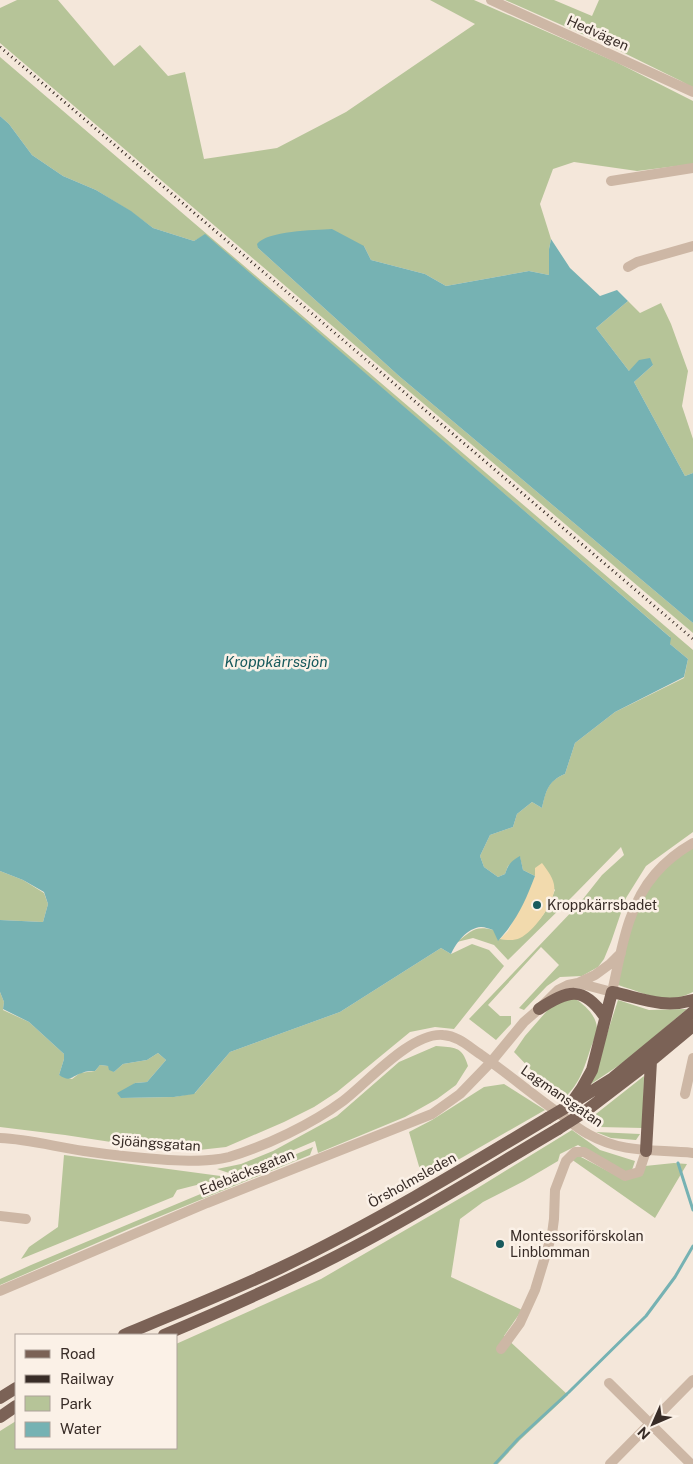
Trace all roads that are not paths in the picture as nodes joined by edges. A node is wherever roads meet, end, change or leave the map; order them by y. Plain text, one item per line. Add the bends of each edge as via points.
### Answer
1 (491, 0) edge
2 (693, 92) edge
3 (693, 168) edge
4 (611, 181) dead end
5 (693, 246) edge
6 (628, 267) dead end
7 (693, 842) edge
8 (621, 953) junction
9 (578, 983) junction
10 (612, 992) junction
11 (693, 1000) edge
12 (539, 1009) junction
13 (693, 1012) edge
14 (605, 1017) junction
15 (693, 1026) edge
16 (455, 1037) joint
17 (693, 1058) edge
18 (651, 1061) junction
19 (491, 1062) junction
20 (685, 1094) dead end
21 (570, 1105) junction
22 (0, 1138) edge
23 (646, 1151) junction
24 (693, 1153) edge
25 (0, 1216) edge
26 (26, 1219) dead end
27 (0, 1291) edge
28 (126, 1334) edge
29 (166, 1334) edge
30 (501, 1349) dead end
31 (693, 1380) edge
32 (608, 1383) dead end
33 (15, 1389) edge
34 (0, 1398) edge
35 (15, 1407) edge
36 (0, 1416) edge
37 (649, 1424) junction
38 (610, 1464) edge
39 (691, 1464) edge

1 - 2 street, Hedvägen
3 - 4 street
5 - 6 street
7 - 8 street via 677,853 646,885 633,912
8 - 9 street, Edebäcksgatan via 602,970
8 - 10 street
9 - 10 street
9 - 12 street, Edebäcksgatan via 558,990
10 - 11 main road via 662,1004
10 - 14 main road
12 - 14 main road via 562,995 572,993 588,998
12 - 19 street, Edebäcksgatan
13 - 21 main road, Örsholmsleden via 614,1078
14 - 21 main road via 592,1070
15 - 18 main road, Örsholmsleden
16 - 19 street, Lagmansgatan
16 - 22 street, Sjöängsgatan via 429,1036 400,1052 342,1101 309,1122 228,1157 190,1162
17 - 20 street
18 - 23 main road
18 - 29 main road, Örsholmsleden, bridge via 583,1113 422,1209 356,1246 254,1296
19 - 23 street, Lagmansgatan via 588,1134 613,1146
19 - 27 street, Edebäcksgatan via 460,1094 432,1114 207,1203
21 - 28 main road, Örsholmsleden, bridge via 316,1250
23 - 24 street, Lagmansgatan
23 - 30 street via 639,1172 625,1176 584,1152 575,1152 566,1161 555,1190 552,1234 535,1290 520,1323
25 - 26 street
31 - 37 street
32 - 37 street
33 - 34 main road
35 - 36 main road
37 - 38 street
37 - 39 street

